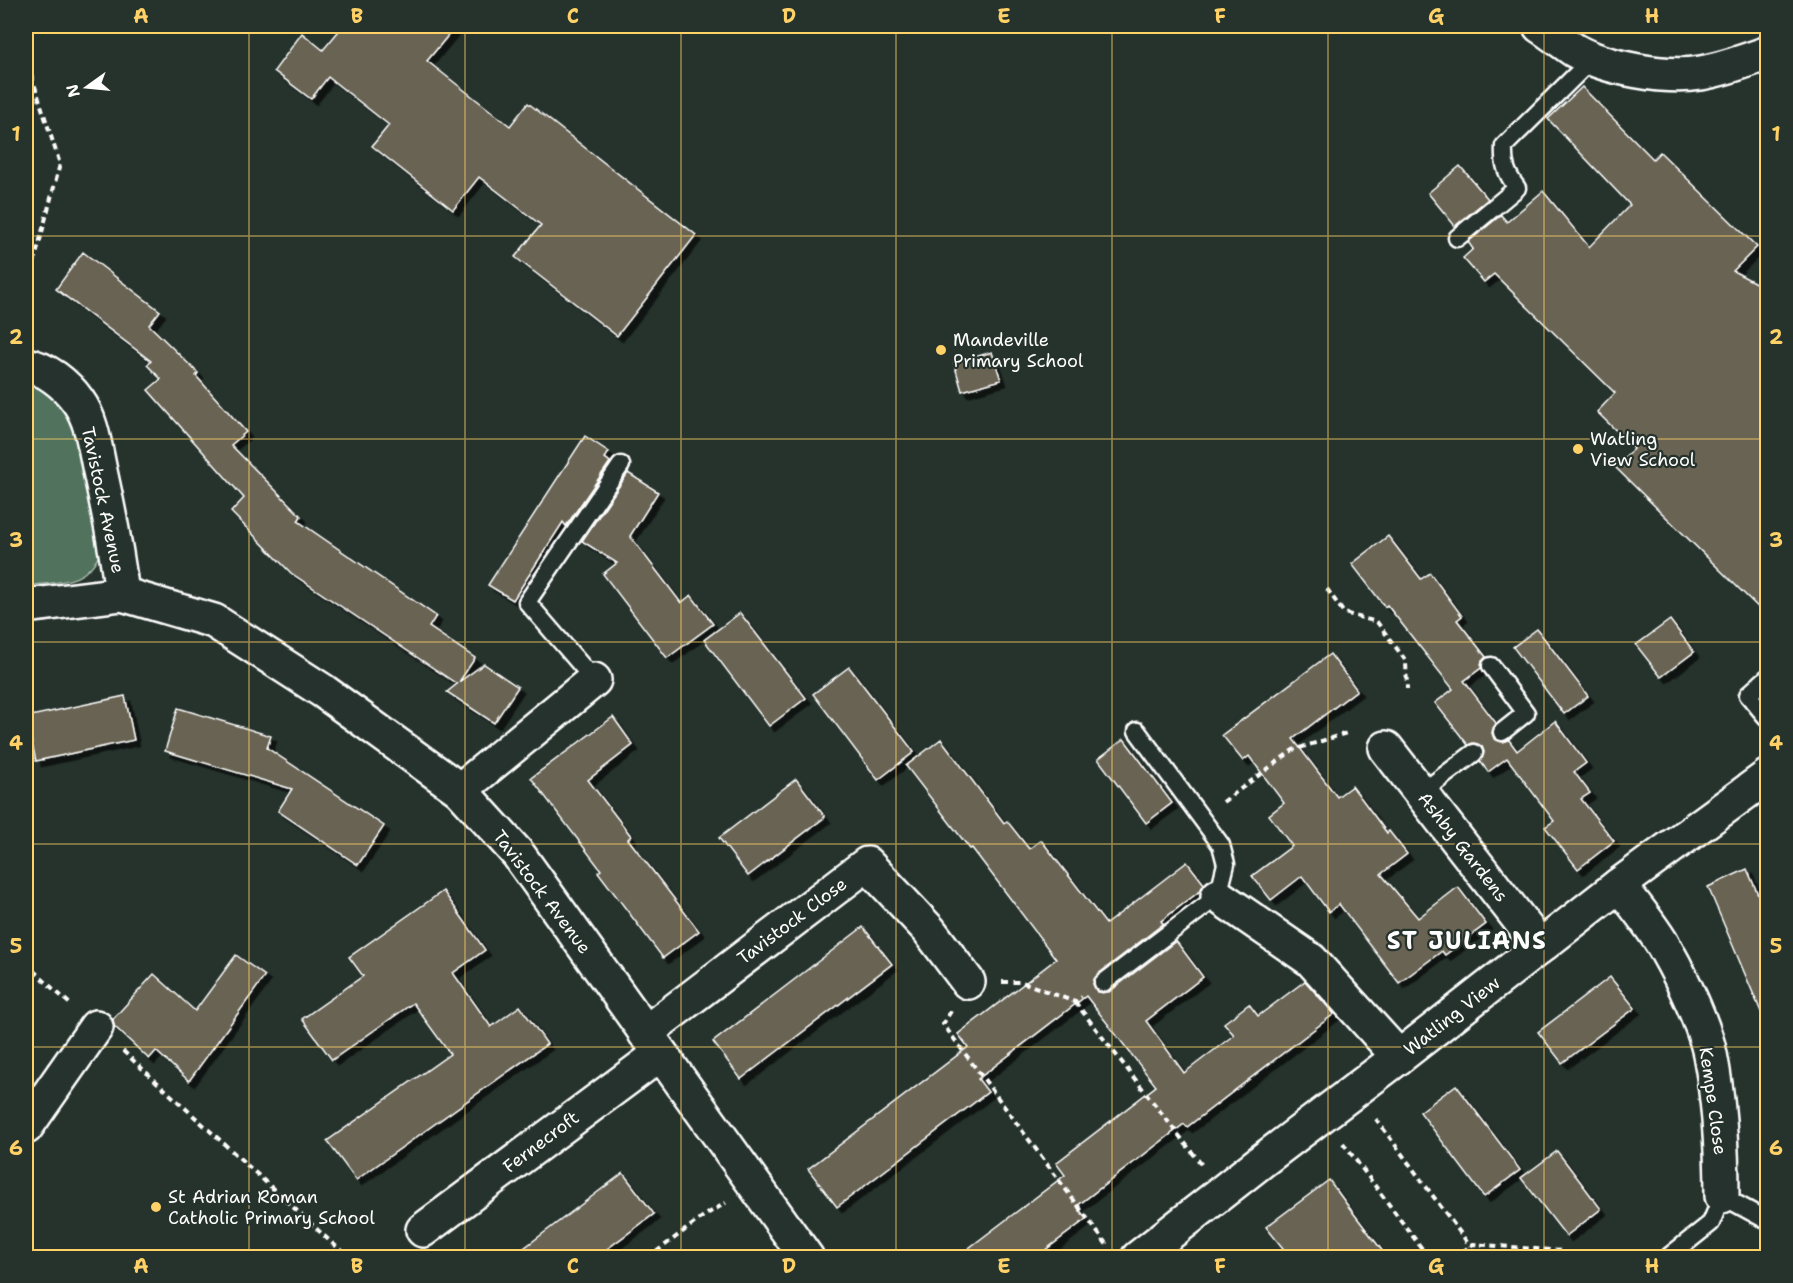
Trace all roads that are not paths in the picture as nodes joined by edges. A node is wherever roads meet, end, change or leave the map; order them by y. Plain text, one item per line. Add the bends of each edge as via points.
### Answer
1 (1540, 26) edge
2 (1767, 52) edge
3 (1593, 58) junction
4 (1457, 238) dead end
5 (26, 365) edge
6 (621, 465) dead end
7 (122, 594) junction
8 (26, 606) edge
9 (1491, 666) dead end
10 (1767, 677) edge
11 (594, 680) joint
12 (1767, 719) edge
13 (1137, 731) dead end
14 (1502, 732) dead end
15 (1386, 748) dead end
16 (1474, 753) dead end
17 (1767, 776) edge
18 (460, 790) junction
19 (1421, 793) junction
20 (1619, 885) junction
21 (1218, 896) junction
22 (1540, 946) junction
23 (968, 982) road end
24 (1102, 983) road end
25 (96, 1027) road end
26 (652, 1043) junction
27 (1399, 1057) junction
28 (26, 1127) edge
29 (1722, 1196) junction
30 (1767, 1221) edge
31 (423, 1230) dead end
32 (1124, 1253) edge
33 (807, 1257) edge
34 (1667, 1257) edge

1 - 3 street
2 - 3 street via 1698,74 1614,67
3 - 4 lane via 1504,146 1506,173 1516,188
5 - 7 street, Tavistock Avenue via 64,384 79,402 92,433
6 - 11 lane via 527,602
7 - 8 street, Tavistock Avenue
7 - 18 street, Tavistock Avenue via 214,621 323,691
9 - 14 lane via 1526,713
10 - 12 lane via 1748,695
11 - 18 street
13 - 21 lane via 1221,845 1226,864
15 - 19 street, Ashby Gardens
16 - 19 lane
17 - 20 street, Watling View
18 - 26 street, Tavistock Avenue via 518,854
19 - 22 street, Ashby Gardens
20 - 22 street, Watling View
20 - 29 street, Kempe Close via 1667,952 1709,1053 1722,1151
21 - 24 lane
21 - 27 street via 1311,960
22 - 27 street, Watling View
23 - 26 street, Tavistock Close via 929,930 867,864
25 - 28 street
26 - 31 street, Fernecroft
26 - 33 street, Tavistock Avenue
27 - 32 street, Watling View via 1222,1191
29 - 30 lane
29 - 34 lane via 1711,1223

